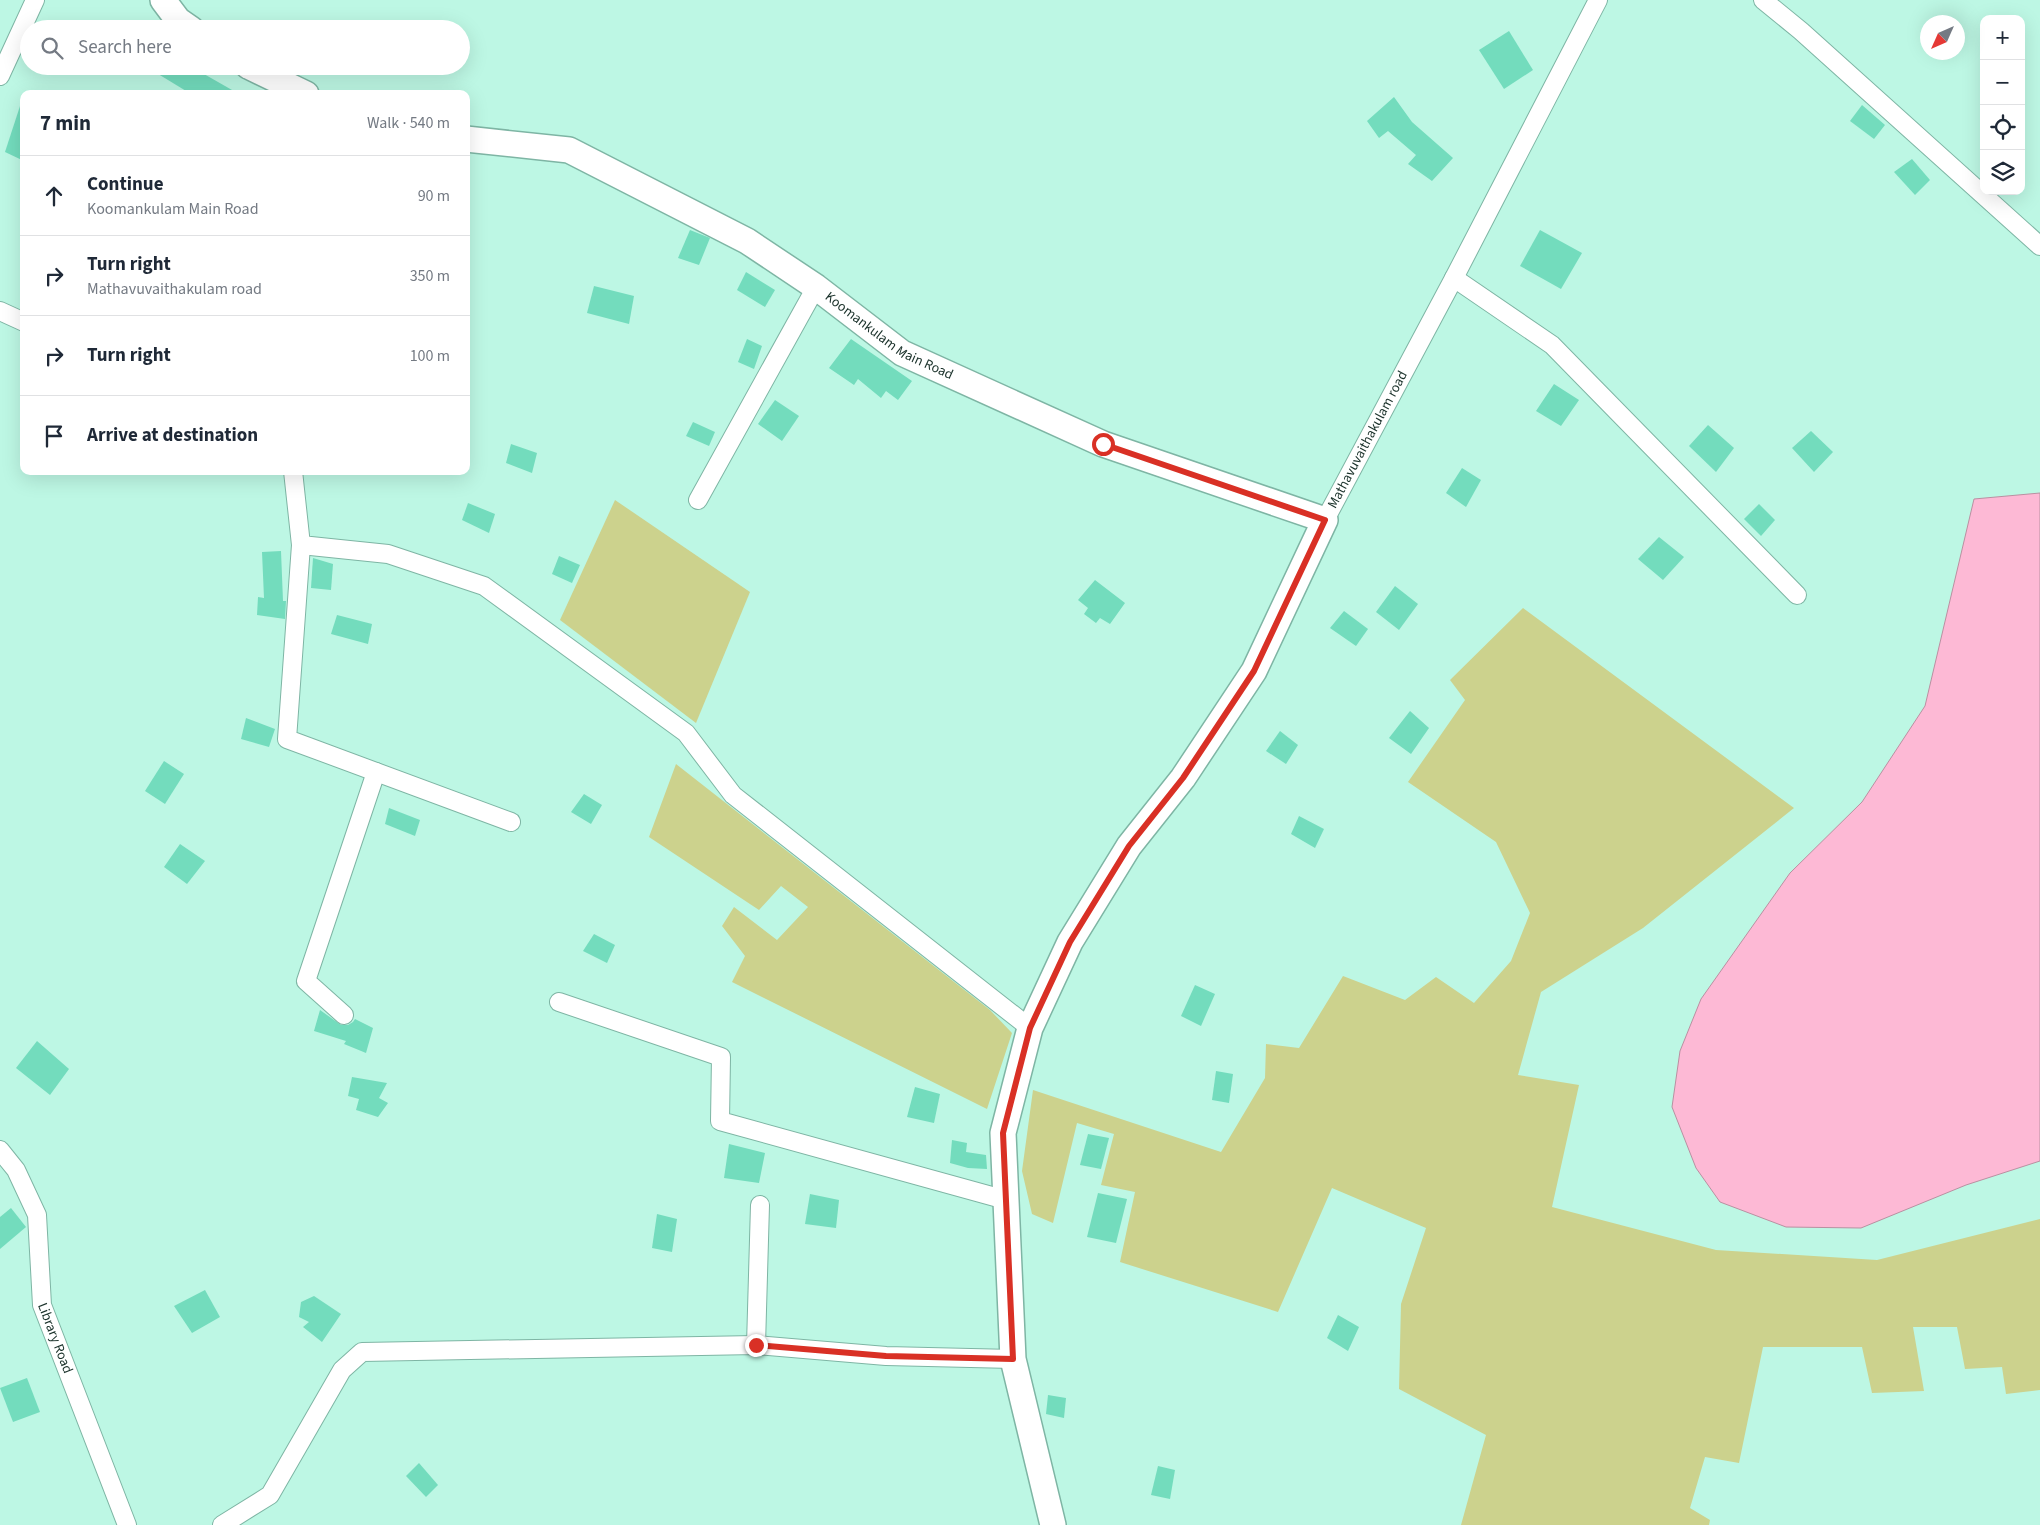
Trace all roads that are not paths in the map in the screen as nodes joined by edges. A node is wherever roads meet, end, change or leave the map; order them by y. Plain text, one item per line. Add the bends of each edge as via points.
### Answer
1 (35, 0) edge
2 (162, 0) edge
3 (1598, 0) edge
4 (1763, 0) edge
5 (26, 20) edge
6 (178, 20) edge
7 (20, 33) edge
8 (267, 75) edge
9 (0, 76) edge
10 (298, 90) edge
11 (470, 139) edge
12 (2040, 246) edge
13 (1454, 278) junction
14 (816, 287) junction
15 (0, 311) edge
16 (20, 320) edge
17 (293, 475) edge
18 (698, 500) dead end
19 (1325, 520) junction
20 (301, 545) junction
21 (1797, 595) dead end
22 (376, 772) junction
23 (511, 822) dead end
24 (559, 1002) dead end
25 (344, 1015) dead end
26 (1030, 1028) junction
27 (0, 1150) edge
28 (1006, 1200) junction
29 (760, 1205) dead end
30 (756, 1345) junction
31 (1013, 1359) junction
32 (127, 1525) edge
33 (222, 1525) edge
34 (1052, 1525) edge

1 - 5 street
2 - 6 street
3 - 13 street, Mathavuvaithakulam road
4 - 12 street
7 - 9 street
8 - 10 street
11 - 14 street, Koomankulam Main Road via 569,150 747,241
13 - 19 street, Mathavuvaithakulam road
13 - 21 street via 1552,344
14 - 18 street
14 - 19 street, Koomankulam Main Road via 902,353 1103,444
15 - 16 street
17 - 20 street
19 - 26 street, Mathavuvaithakulam road via 1254,671 1183,778 1129,846 1070,942
20 - 22 street via 286,739
20 - 26 street via 388,554 484,586 686,733 733,795
22 - 23 street
22 - 25 street via 306,981
24 - 28 street via 721,1057 720,1121
26 - 28 street, Mathavuvaithakulam road via 1003,1133
27 - 32 street, Library Road via 16,1170 36,1215 42,1305
28 - 31 street, Mathavuvaithakulam road
29 - 30 street
30 - 31 street via 886,1356
30 - 33 street via 362,1352 342,1370 270,1495
31 - 34 street, Mathavuvaithakulam road

